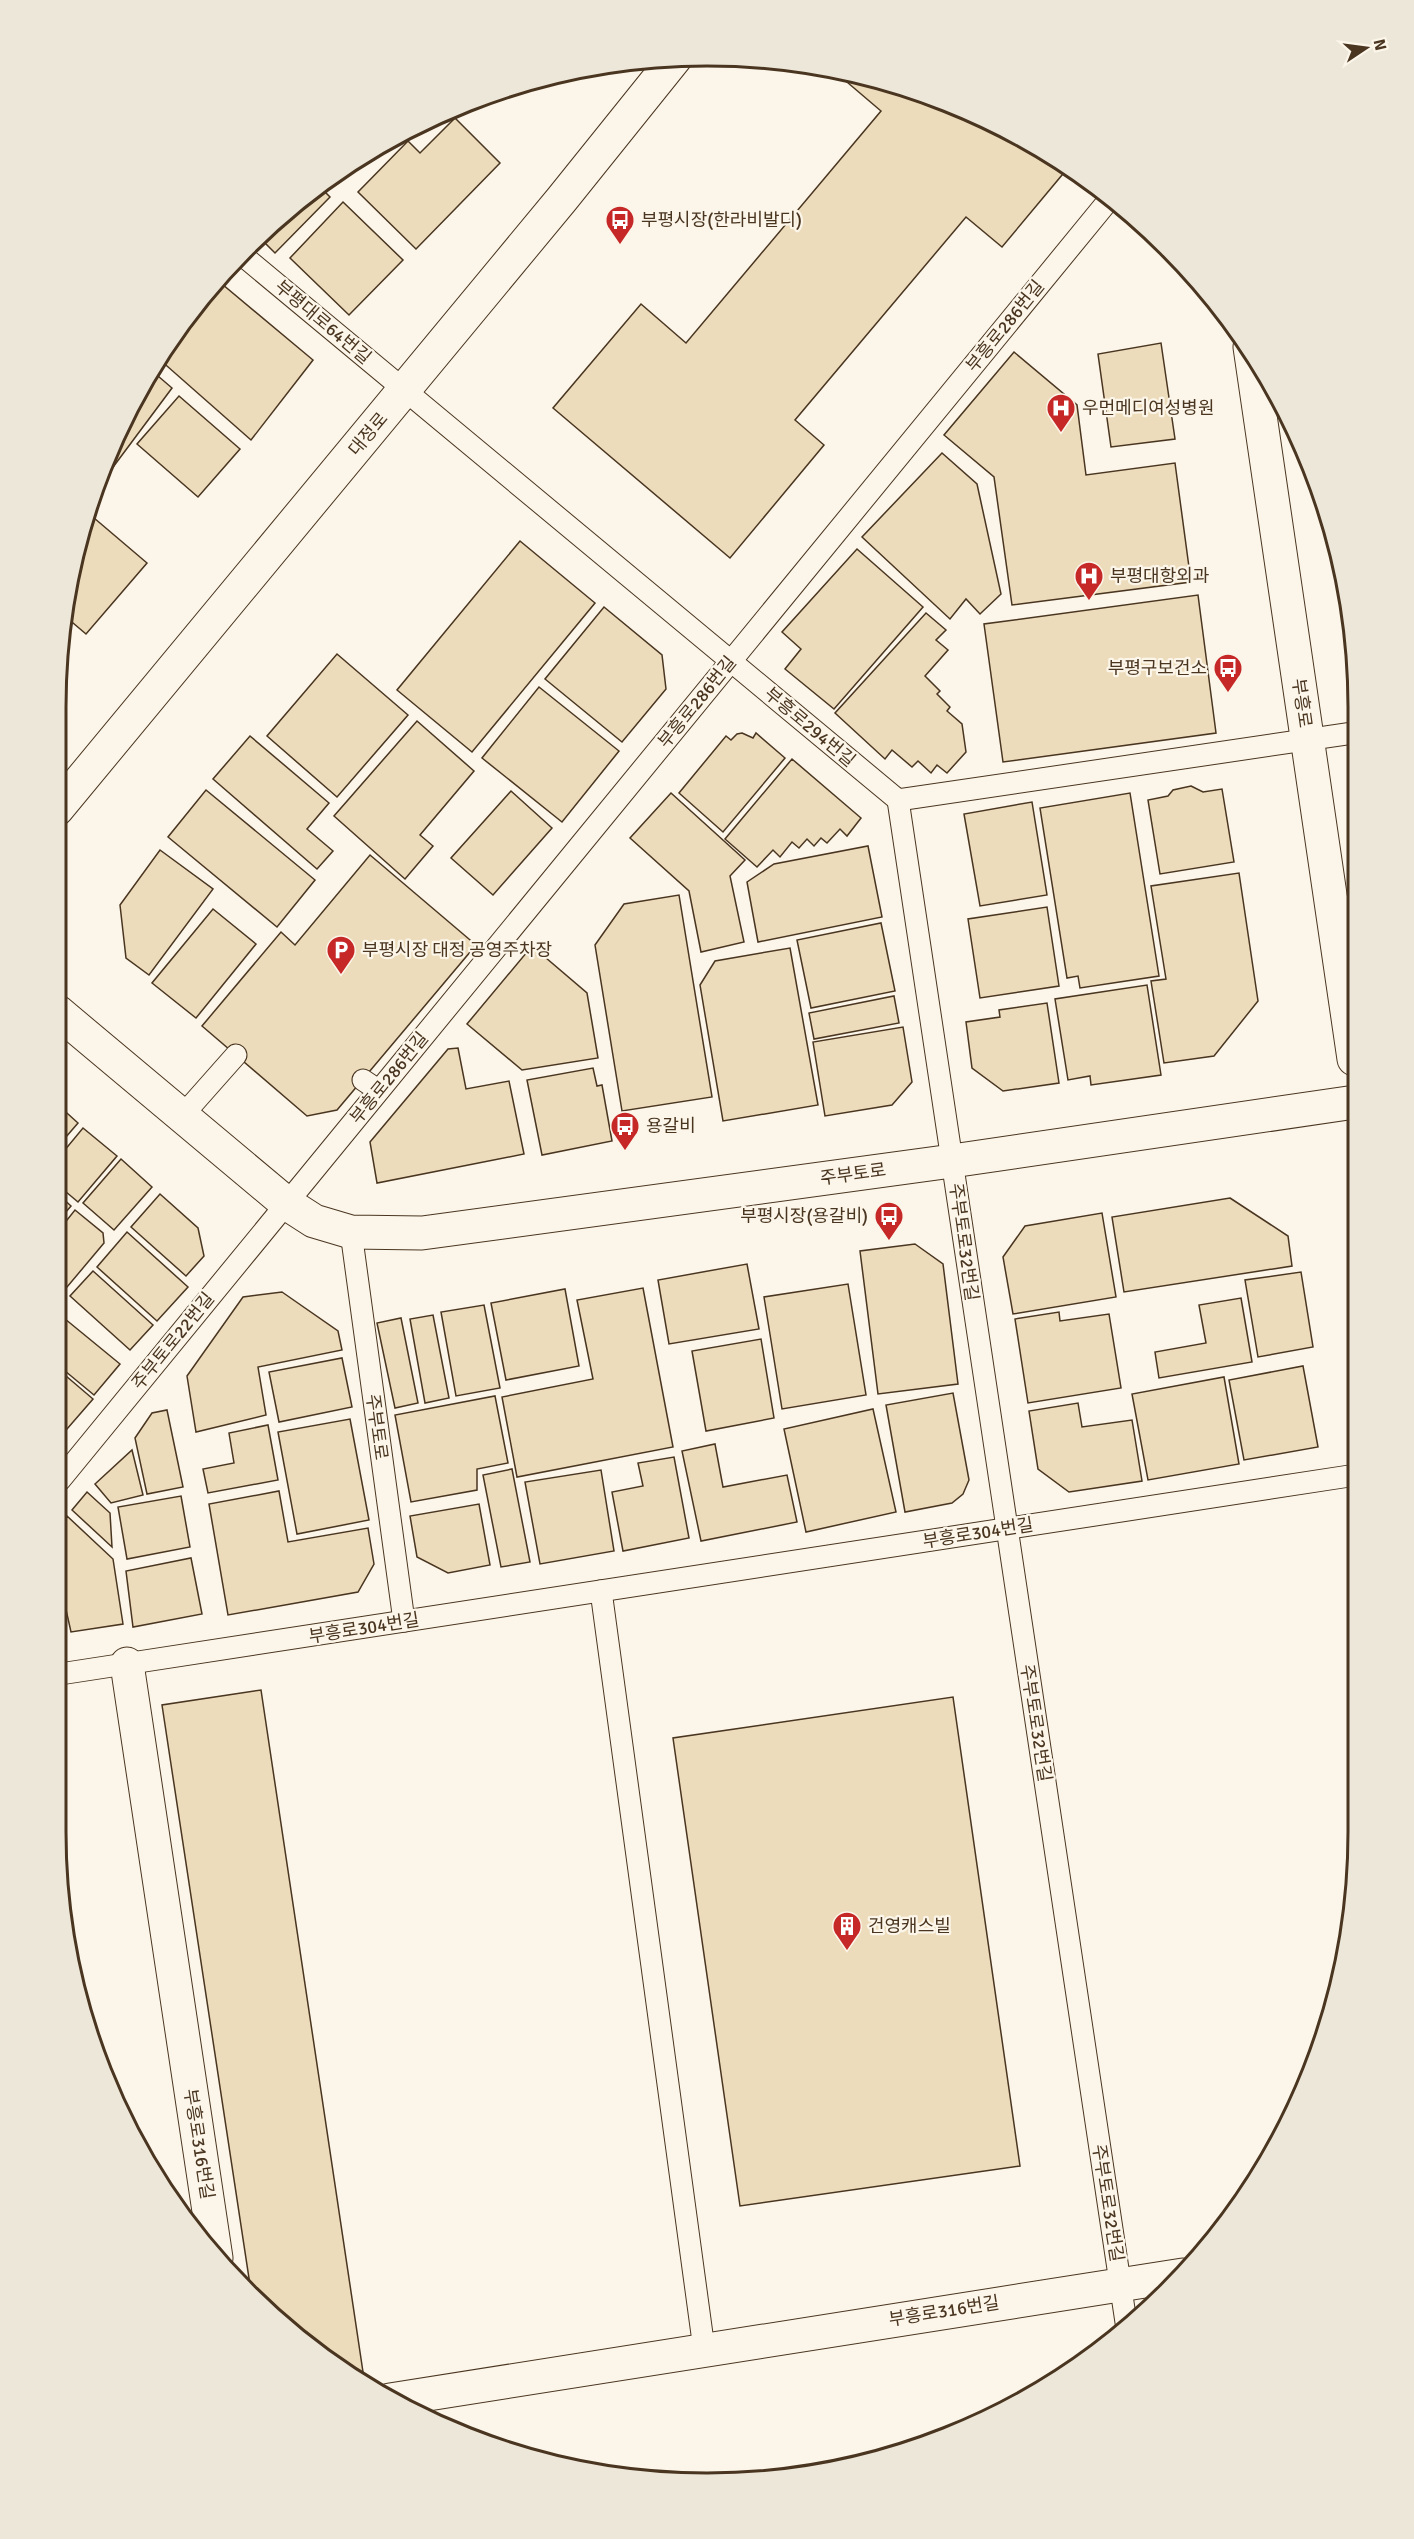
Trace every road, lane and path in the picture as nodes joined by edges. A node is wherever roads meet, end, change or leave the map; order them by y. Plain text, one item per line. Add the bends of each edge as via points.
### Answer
1 (668, 67) edge
2 (1105, 205) edge
3 (248, 260) edge
4 (1257, 378) edge
5 (404, 390) junction
6 (731, 661) junction
7 (1348, 734) edge
8 (1307, 740) junction
9 (66, 798) edge
10 (898, 800) junction
11 (1348, 1018) edge
12 (66, 1019) edge
13 (236, 1055) dead end
14 (1348, 1103) edge
15 (182, 1116) junction
16 (952, 1161) junction
17 (286, 1203) junction
18 (351, 1232) junction
19 (66, 1472) edge
20 (1348, 1476) edge
21 (1006, 1528) junction
22 (601, 1591) junction
23 (404, 1621) junction
24 (127, 1664) junction
25 (66, 1673) edge
26 (213, 2241) edge
27 (1168, 2277) edge
28 (1120, 2284) junction
29 (1125, 2318) edge
30 (704, 2349) junction
31 (405, 2397) edge

1 - 5 street, 대정로
2 - 6 lane, 부흥로286번길
3 - 5 lane, 부평대로64번길
4 - 8 street, 부흥로
5 - 6 lane, 부흥로294번길
5 - 9 street, 대정로
6 - 10 lane, 부흥로294번길
6 - 17 lane, 부흥로286번길 via 371,1085
7 - 8 lane
8 - 10 lane
8 - 11 street, 부흥로
10 - 16 lane, 주부토로32번길
12 - 15 street, 주부토로
13 - 15 lane
14 - 16 street, 주부토로
15 - 17 street, 주부토로
16 - 18 street, 주부토로 via 422,1233
16 - 21 lane, 주부토로32번길
17 - 18 street, 주부토로 via 314,1221
17 - 19 lane, 주부토로22번길
18 - 23 lane, 주부토로
20 - 21 lane, 부흥로304번길
21 - 22 lane, 부흥로304번길
21 - 28 lane, 주부토로32번길
22 - 23 lane, 부흥로304번길
22 - 30 lane
23 - 24 lane, 부흥로304번길
24 - 25 lane, 부흥로304번길
24 - 26 street, 부흥로316번길
27 - 28 street, 부흥로316번길
28 - 29 lane, 주부토로32번길
28 - 30 street, 부흥로316번길
30 - 31 street, 부흥로316번길

